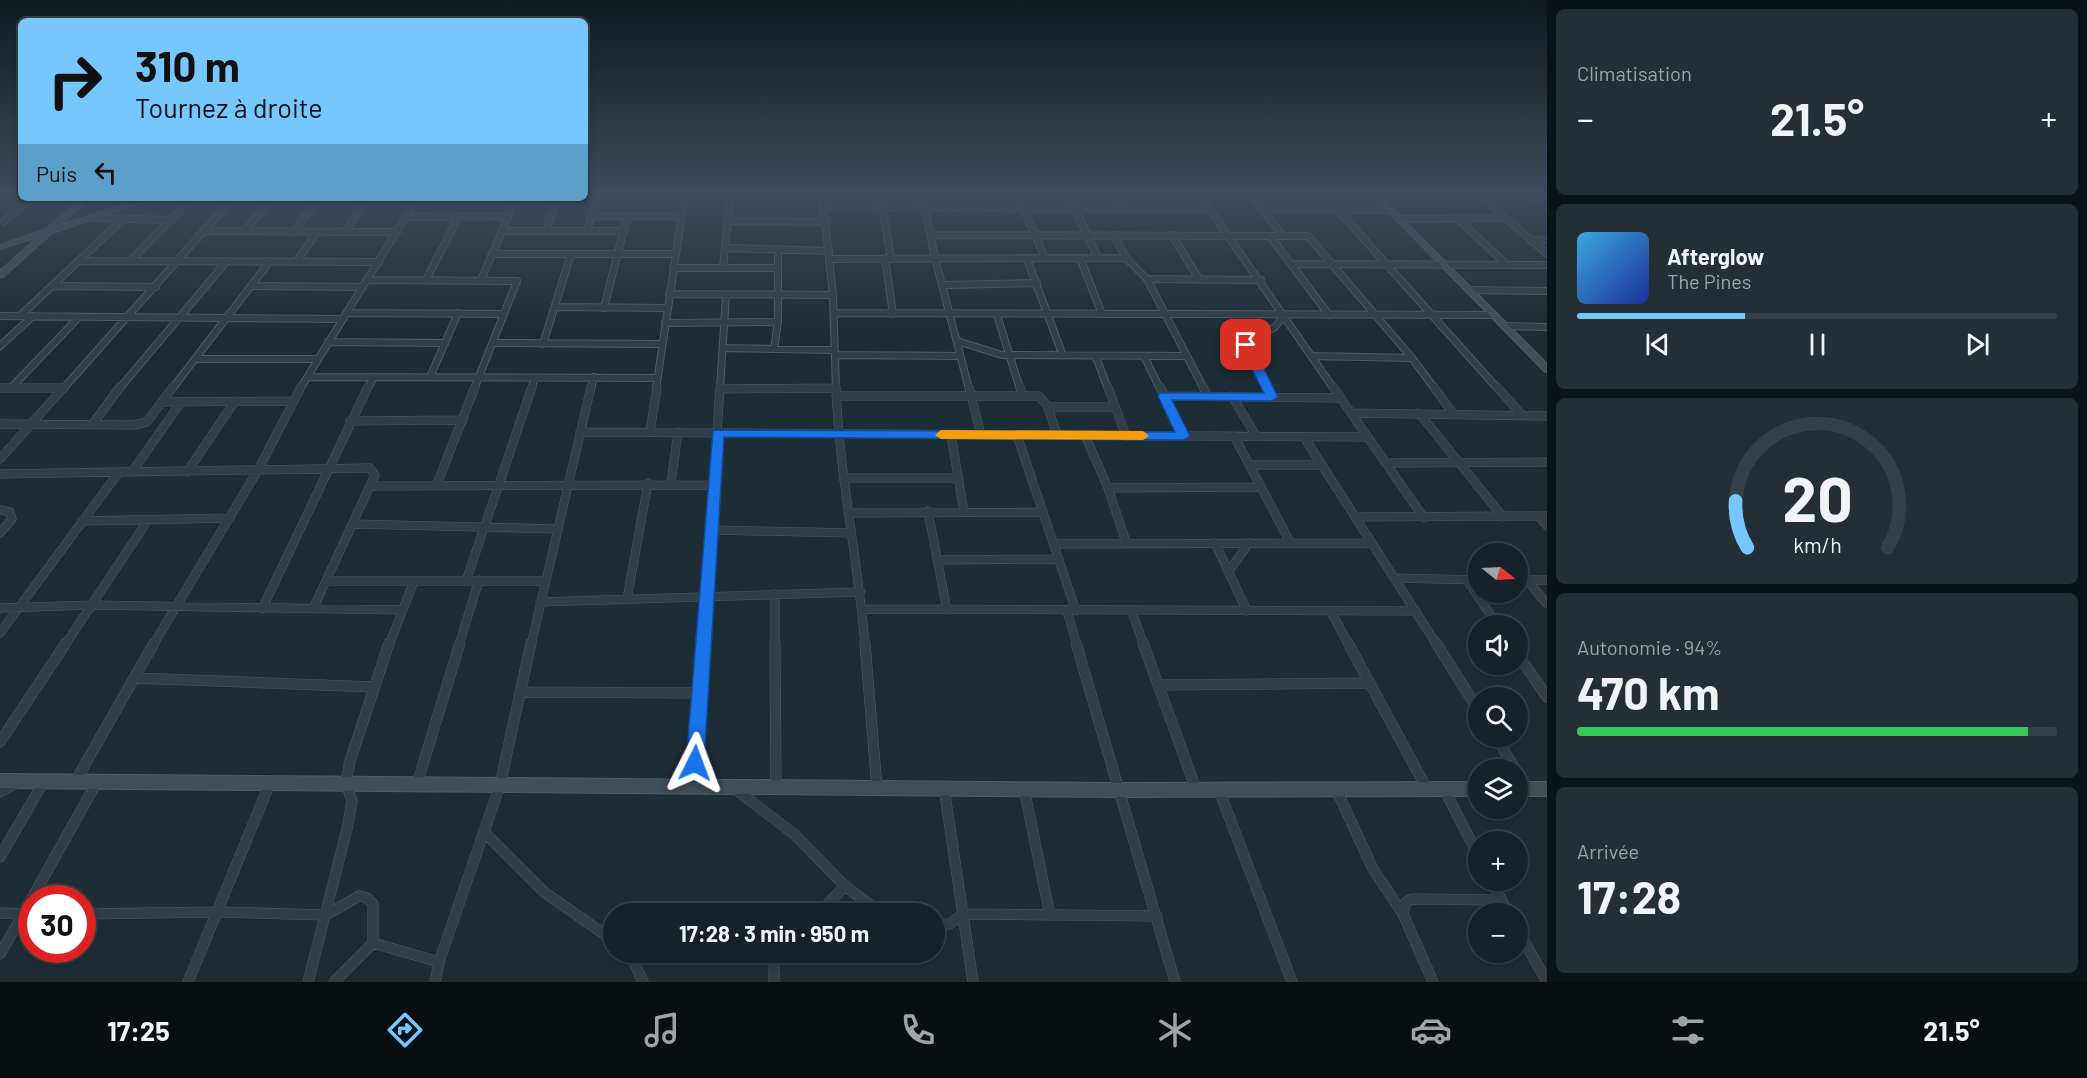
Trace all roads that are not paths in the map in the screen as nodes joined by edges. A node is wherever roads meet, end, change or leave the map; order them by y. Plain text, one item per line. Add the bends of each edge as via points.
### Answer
1 (22, 240) edge
2 (40, 240) edge
3 (101, 240) edge
4 (152, 240) edge
5 (197, 240) edge
6 (312, 240) edge
7 (392, 240) edge
8 (447, 240) edge
9 (498, 240) edge
10 (622, 240) edge
11 (677, 240) edge
12 (726, 240) edge
13 (828, 240) edge
14 (886, 240) edge
15 (932, 240) edge
16 (1037, 240) edge
17 (1089, 240) edge
18 (1117, 240) edge
19 (1175, 240) edge
20 (1233, 240) edge
21 (1273, 240) edge
22 (1311, 240) edge
23 (1363, 240) edge
24 (1419, 240) edge
25 (1481, 240) edge
26 (1547, 240) edge
27 (1531, 241) joint
28 (0, 247) edge
29 (725, 248) junction
30 (778, 250) junction
31 (492, 254) junction
32 (571, 254) junction
33 (618, 254) junction
34 (675, 254) junction
35 (1547, 254) edge
36 (829, 255) junction
37 (888, 258) junction
38 (935, 258) junction
39 (1046, 258) junction
40 (1080, 258) junction
41 (1098, 258) junction
42 (1126, 258) junction
43 (1027, 259) junction
44 (78, 261) junction
45 (131, 261) junction
46 (180, 261) junction
47 (227, 261) junction
48 (270, 261) junction
49 (297, 261) junction
50 (379, 262) junction
51 (1292, 264) junction
52 (1384, 264) junction
53 (1443, 264) junction
54 (1507, 264) junction
55 (1332, 265) junction
56 (1547, 265) edge
57 (673, 268) junction
58 (723, 268) junction
59 (778, 268) junction
60 (0, 276) edge
61 (1148, 279) junction
62 (1199, 279) junction
63 (426, 280) junction
64 (481, 280) junction
65 (1261, 280) junction
66 (1037, 283) junction
67 (365, 284) junction
68 (944, 285) junction
69 (53, 286) junction
70 (252, 286) junction
71 (156, 287) junction
72 (1469, 290) junction
73 (1547, 291) edge
74 (669, 294) junction
75 (777, 294) junction
76 (726, 295) junction
77 (833, 295) junction
78 (555, 307) junction
79 (604, 308) junction
80 (667, 308) junction
81 (458, 313) junction
82 (834, 313) junction
83 (504, 314) junction
84 (893, 314) junction
85 (1047, 314) junction
86 (952, 315) junction
87 (997, 315) junction
88 (1102, 315) junction
89 (1165, 315) junction
90 (1286, 315) junction
91 (1329, 315) junction
92 (1375, 315) junction
93 (1429, 315) junction
94 (1493, 315) junction
95 (0, 316) edge
96 (20, 316) junction
97 (33, 316) junction
98 (345, 316) junction
99 (78, 318) junction
100 (128, 318) junction
101 (180, 318) junction
102 (226, 319) junction
103 (778, 322) junction
104 (665, 323) junction
105 (725, 324) junction
106 (1504, 326) junction
107 (1547, 327) edge
108 (957, 340) junction
109 (328, 342) junction
110 (445, 343) junction
111 (494, 343) junction
112 (543, 344) junction
113 (661, 344) junction
114 (0, 346) edge
115 (723, 348) junction
116 (774, 349) junction
117 (834, 353) junction
118 (1009, 355) junction
119 (960, 356) junction
120 (1063, 356) junction
121 (1144, 356) junction
122 (1185, 356) junction
123 (1311, 356) junction
124 (1096, 357) junction
125 (1412, 358) junction
126 (197, 359) junction
127 (318, 359) junction
128 (1545, 366) edge
129 (308, 377) junction
130 (374, 377) junction
131 (430, 377) junction
132 (594, 377) junction
133 (481, 378) junction
134 (535, 378) junction
135 (656, 378) junction
136 (0, 388) edge
137 (11, 388) junction
138 (64, 388) junction
139 (721, 389) junction
140 (836, 392) junction
141 (1022, 395) junction
142 (1208, 395) junction
143 (970, 396) junction
144 (1164, 396) junction
145 (1232, 396) junction
146 (1272, 397) junction
147 (1340, 398) junction
148 (235, 401) junction
149 (293, 401) junction
150 (163, 402) junction
151 (181, 402) junction
152 (1048, 407) junction
153 (1115, 407) junction
154 (1351, 413) junction
155 (1419, 413) junction
156 (1454, 415) junction
157 (1522, 415) junction
158 (1547, 416) edge
159 (464, 420) junction
160 (350, 421) junction
161 (0, 424) edge
162 (92, 424) junction
163 (31, 425) junction
164 (580, 432) junction
165 (650, 432) junction
166 (678, 432) junction
167 (718, 433) junction
168 (838, 434) junction
169 (951, 435) junction
170 (981, 435) junction
171 (1017, 435) junction
172 (1057, 435) junction
173 (1085, 435) junction
174 (1126, 436) junction
175 (1184, 436) junction
176 (1234, 436) junction
177 (1257, 436) junction
178 (1304, 437) junction
179 (1367, 437) junction
180 (0, 459) edge
181 (1458, 461) junction
182 (1547, 462) edge
183 (1385, 463) junction
184 (1250, 465) junction
185 (1322, 465) junction
186 (328, 469) junction
187 (258, 470) junction
188 (119, 472) junction
189 (132, 472) junction
190 (187, 472) junction
191 (0, 474) edge
192 (843, 478) junction
193 (959, 478) junction
194 (648, 483) junction
195 (671, 483) junction
196 (437, 484) junction
197 (570, 484) junction
198 (498, 485) junction
199 (712, 485) junction
200 (371, 486) junction
201 (1261, 487) junction
202 (1108, 488) junction
203 (0, 510) edge
204 (928, 511) junction
205 (964, 512) junction
206 (1043, 512) junction
207 (848, 513) junction
208 (1543, 516) edge
209 (1355, 517) junction
210 (1503, 517) junction
211 (230, 518) junction
212 (1424, 518) junction
213 (148, 520) junction
214 (82, 521) junction
215 (353, 524) junction
216 (1547, 526) edge
217 (482, 529) junction
218 (557, 530) junction
219 (711, 530) junction
220 (0, 533) edge
221 (851, 533) junction
222 (1126, 542) junction
223 (1290, 542) junction
224 (1215, 543) junction
225 (1249, 543) junction
226 (1372, 543) junction
227 (1054, 544) junction
228 (938, 560) junction
229 (1059, 560) junction
230 (1229, 571) junction
231 (1394, 578) junction
232 (414, 580) junction
233 (466, 580) junction
234 (479, 580) junction
235 (1467, 580) joint
236 (1528, 580) edge
237 (1547, 580) edge
238 (326, 581) junction
239 (545, 581) junction
240 (1528, 585) edge
241 (861, 592) junction
242 (775, 594) junction
243 (706, 596) junction
244 (627, 599) junction
245 (540, 602) junction
246 (1547, 604) edge
247 (93, 605) junction
248 (175, 606) junction
249 (0, 608) edge
250 (19, 608) junction
251 (262, 609) junction
252 (313, 609) junction
253 (862, 609) junction
254 (402, 610) junction
255 (947, 610) junction
256 (1071, 611) junction
257 (1247, 611) junction
258 (1416, 611) junction
259 (1132, 612) junction
260 (1331, 612) junction
261 (1491, 615) edge
262 (0, 633) edge
263 (1528, 669) edge
264 (135, 678) junction
265 (1368, 683) junction
266 (1159, 685) junction
267 (374, 687) junction
268 (520, 692) junction
269 (699, 693) junction
270 (1468, 694) edge
271 (1547, 697) edge
272 (0, 742) edge
273 (0, 781) edge
274 (22, 781) junction
275 (44, 781) junction
276 (75, 782) junction
277 (97, 782) junction
278 (270, 783) junction
279 (346, 783) junction
280 (417, 784) junction
281 (500, 785) junction
282 (694, 786) junction
283 (732, 786) junction
284 (776, 787) junction
285 (877, 788) junction
286 (944, 788) junction
287 (1024, 789) junction
288 (1120, 789) junction
289 (1196, 789) junction
290 (1336, 789) junction
291 (1427, 789) junction
292 (1444, 789) junction
293 (1468, 789) edge
294 (1219, 790) junction
295 (0, 792) edge
296 (484, 832) junction
297 (1468, 836) edge
298 (0, 857) edge
299 (40, 885) edge
300 (845, 886) junction
301 (1497, 891) edge
302 (1502, 900) junction
303 (829, 903) edge
304 (867, 903) edge
305 (1504, 903) edge
306 (217, 912) junction
307 (0, 913) edge
308 (18, 914) edge
309 (96, 914) edge
310 (1403, 914) junction
311 (326, 915) junction
312 (963, 915) junction
313 (1050, 915) junction
314 (1157, 916) junction
315 (945, 924) edge
316 (18, 927) edge
317 (603, 934) edge
318 (373, 943) junction
319 (1528, 948) edge
320 (0, 954) edge
321 (439, 962) junction
322 (634, 963) edge
323 (775, 963) edge
324 (188, 982) edge
325 (308, 982) edge
326 (334, 982) edge
327 (435, 982) edge
328 (643, 982) edge
329 (774, 982) edge
330 (973, 982) edge
331 (1175, 982) edge
332 (1292, 982) edge
333 (1432, 982) edge
334 (1547, 982) edge

1 - 28 street
2 - 60 street
3 - 44 street
4 - 45 street
5 - 46 street
6 - 49 street
7 - 50 street
8 - 63 street
9 - 31 street
10 - 33 street
11 - 34 street
12 - 29 street
13 - 36 street
14 - 37 street
15 - 38 street
16 - 39 street
17 - 41 street
18 - 42 street
19 - 62 street
20 - 65 street
21 - 51 street
22 - 55 street
23 - 52 street
24 - 53 street
25 - 54 street
26 - 27 street
27 - 35 street
29 - 30 street
29 - 58 street
30 - 36 street
30 - 59 street
31 - 32 street
31 - 64 street
32 - 33 street
32 - 78 street
33 - 34 street
33 - 79 street
34 - 57 street
36 - 37 street
36 - 77 street
37 - 38 street
37 - 84 street
38 - 43 street
38 - 68 street
39 - 40 street
39 - 43 street
40 - 41 street
40 - 88 street
41 - 42 street
42 - 61 street
43 - 66 street
44 - 45 street
44 - 69 street
45 - 46 street
46 - 47 street
46 - 71 street
47 - 48 street
47 - 101 street
48 - 49 street
48 - 70 street
49 - 50 street
50 - 67 street
51 - 55 street
51 - 91 street
52 - 53 street
52 - 55 street
52 - 93 street
53 - 54 street
53 - 72 street
54 - 56 street
55 - 92 street
57 - 58 street
57 - 74 street
58 - 59 street
59 - 75 street
61 - 62 street
61 - 89 street
62 - 65 street
63 - 64 street
63 - 67 street
64 - 83 street via 517,281
65 - 90 street
66 - 68 street
66 - 85 street
67 - 70 street
67 - 98 street
68 - 86 street
69 - 71 street
69 - 96 street
70 - 102 street
71 - 100 street
72 - 73 street
72 - 94 street
74 - 76 street
74 - 80 street
75 - 76 street
75 - 77 street
75 - 103 street
76 - 105 street
77 - 82 street
78 - 79 street
78 - 112 street
79 - 80 street
80 - 104 street
81 - 83 street
81 - 98 street
81 - 110 street
82 - 84 street
82 - 117 street
83 - 111 street
84 - 86 street
85 - 87 street
85 - 88 street
85 - 120 street
86 - 87 street
86 - 108 street
87 - 118 street
88 - 89 street
89 - 90 street
89 - 122 street
90 - 91 street
90 - 123 street
90 - 146 street via 1246,345
91 - 92 street
92 - 93 street
92 - 125 street
93 - 94 street
93 - 157 street
94 - 106 street
95 - 96 street
96 - 97 street
97 - 99 street
97 - 114 street
98 - 102 street
98 - 109 street
99 - 100 street
99 - 137 street
100 - 101 street
100 - 138 street
101 - 102 street
101 - 162 street
102 - 126 street
103 - 105 street
103 - 116 street
104 - 105 street
104 - 113 street
105 - 115 street
106 - 107 street
106 - 128 street
108 - 118 street
108 - 119 street
109 - 110 street
109 - 127 street
110 - 131 street
111 - 112 street
111 - 133 street
112 - 113 street
113 - 135 street
115 - 116 street
115 - 139 street
116 - 117 street
117 - 119 street
117 - 140 street
118 - 120 street
118 - 141 street
119 - 143 street
120 - 124 street
121 - 122 street
121 - 124 street
121 - 144 street
122 - 142 street
123 - 125 street
123 - 147 street
124 - 153 street
125 - 156 street
126 - 127 street
126 - 150 street
127 - 129 street
129 - 130 street
129 - 149 street
130 - 131 street
130 - 160 street
131 - 133 street
132 - 134 street
132 - 135 street
132 - 164 street
133 - 134 street
133 - 159 street
134 - 198 street
135 - 165 street
136 - 137 street
137 - 138 street
138 - 163 street
139 - 140 street
139 - 167 street
140 - 143 street
140 - 168 street
141 - 143 street
141 - 152 street via 1042,397
142 - 144 street
142 - 145 street
143 - 170 street
144 - 175 street
145 - 146 street
145 - 177 street
146 - 147 street
147 - 154 street
148 - 149 street
148 - 151 street
148 - 190 street
149 - 187 street
150 - 151 street
150 - 162 street via 153,417 140,424
151 - 189 street
152 - 153 street
152 - 172 street
153 - 174 street
154 - 155 street
154 - 179 street
155 - 156 street
155 - 181 street
156 - 157 street
157 - 158 street
159 - 160 street
159 - 196 street
160 - 186 street
161 - 163 street
162 - 163 street
163 - 180 street
164 - 165 street
164 - 197 street
165 - 166 street
166 - 167 street
166 - 195 street
167 - 168 street
167 - 199 street
168 - 169 street
168 - 192 street
169 - 170 street
169 - 193 street
170 - 171 street
171 - 172 street
171 - 206 street
172 - 173 street
173 - 174 street
173 - 202 street
174 - 175 street
175 - 176 street
176 - 177 street
176 - 184 street
177 - 178 street
178 - 179 street
178 - 185 street
179 - 183 street
181 - 182 street
181 - 183 street
181 - 210 street
183 - 212 street
184 - 185 street
184 - 201 street
185 - 209 street
186 - 187 street
186 - 200 street via 370,468 375,471
186 - 251 street
187 - 190 street
187 - 211 street
188 - 189 street
188 - 191 street
188 - 214 street
189 - 190 street
192 - 193 street
192 - 207 street
193 - 205 street
194 - 195 street
194 - 197 street
194 - 244 street
195 - 199 street
196 - 198 street
196 - 200 street
197 - 198 street
197 - 218 street
198 - 217 street
199 - 219 street
200 - 215 street
201 - 202 street
201 - 223 street
202 - 222 street
203 - 220 street via 10,512 12,519
204 - 205 street
204 - 207 street
204 - 228 street
205 - 206 street
206 - 227 street
207 - 221 street
208 - 210 street
208 - 216 street
209 - 212 street
209 - 226 street
210 - 212 street
211 - 213 street
211 - 248 street
213 - 214 street
213 - 247 street
214 - 250 street
215 - 217 street
215 - 238 street
217 - 218 street
217 - 233 street
218 - 239 street
219 - 221 street
219 - 243 street
221 - 241 street
222 - 224 street
222 - 227 street
223 - 225 street
223 - 226 street
224 - 225 street
224 - 230 street
225 - 230 street
226 - 231 street
227 - 229 street
228 - 229 street
228 - 255 street
229 - 256 street
230 - 257 street
231 - 235 street
231 - 258 street
232 - 233 street
232 - 238 street
232 - 254 street
233 - 234 street
234 - 239 street
234 - 280 street
235 - 261 street
236 - 237 street
238 - 252 street
239 - 245 street
240 - 246 street
241 - 242 street
241 - 253 street
242 - 243 street
242 - 284 street
243 - 244 street
243 - 269 street
244 - 245 street
245 - 268 street
247 - 248 street
247 - 250 street
247 - 272 street
248 - 251 street
248 - 264 street
249 - 250 street
250 - 262 street
251 - 252 street
252 - 254 street
253 - 255 street
253 - 285 street
254 - 267 street
255 - 256 street
256 - 259 street
256 - 288 street
257 - 259 street
257 - 260 street
258 - 260 street
258 - 270 street
259 - 266 street
260 - 265 street
263 - 271 street
264 - 267 street
264 - 276 street
265 - 266 street
265 - 291 street
266 - 289 street
267 - 279 street
268 - 269 street
268 - 281 street
269 - 282 street
273 - 274 street
274 - 275 street
274 - 295 street
275 - 276 street
275 - 298 street
276 - 277 street
277 - 278 street
277 - 299 street
278 - 279 street
278 - 306 street
279 - 280 street
279 - 311 street via 351,801
280 - 281 street
281 - 282 street
281 - 296 street
282 - 283 street
283 - 284 street
283 - 300 street via 794,834
284 - 285 street
285 - 286 street
286 - 287 street
286 - 312 street
287 - 288 street
287 - 313 street
288 - 289 street
288 - 314 street
289 - 294 street
290 - 291 street
290 - 294 street
290 - 310 street via 1372,869
291 - 292 street
292 - 293 street
292 - 297 street
294 - 332 street
296 - 317 street via 520,873 570,914
296 - 321 street
300 - 303 street
300 - 304 street
301 - 302 street
302 - 305 street
302 - 310 street via 1412,899 1403,905
306 - 309 street
306 - 311 street
306 - 324 street
307 - 308 street
310 - 333 street
311 - 318 street via 359,896 367,898 373,904
311 - 325 street
312 - 313 street
312 - 315 street
312 - 330 street
313 - 314 street
314 - 331 street
316 - 320 street
318 - 321 street
318 - 326 street
319 - 334 street
321 - 327 street
322 - 328 street
323 - 329 street

